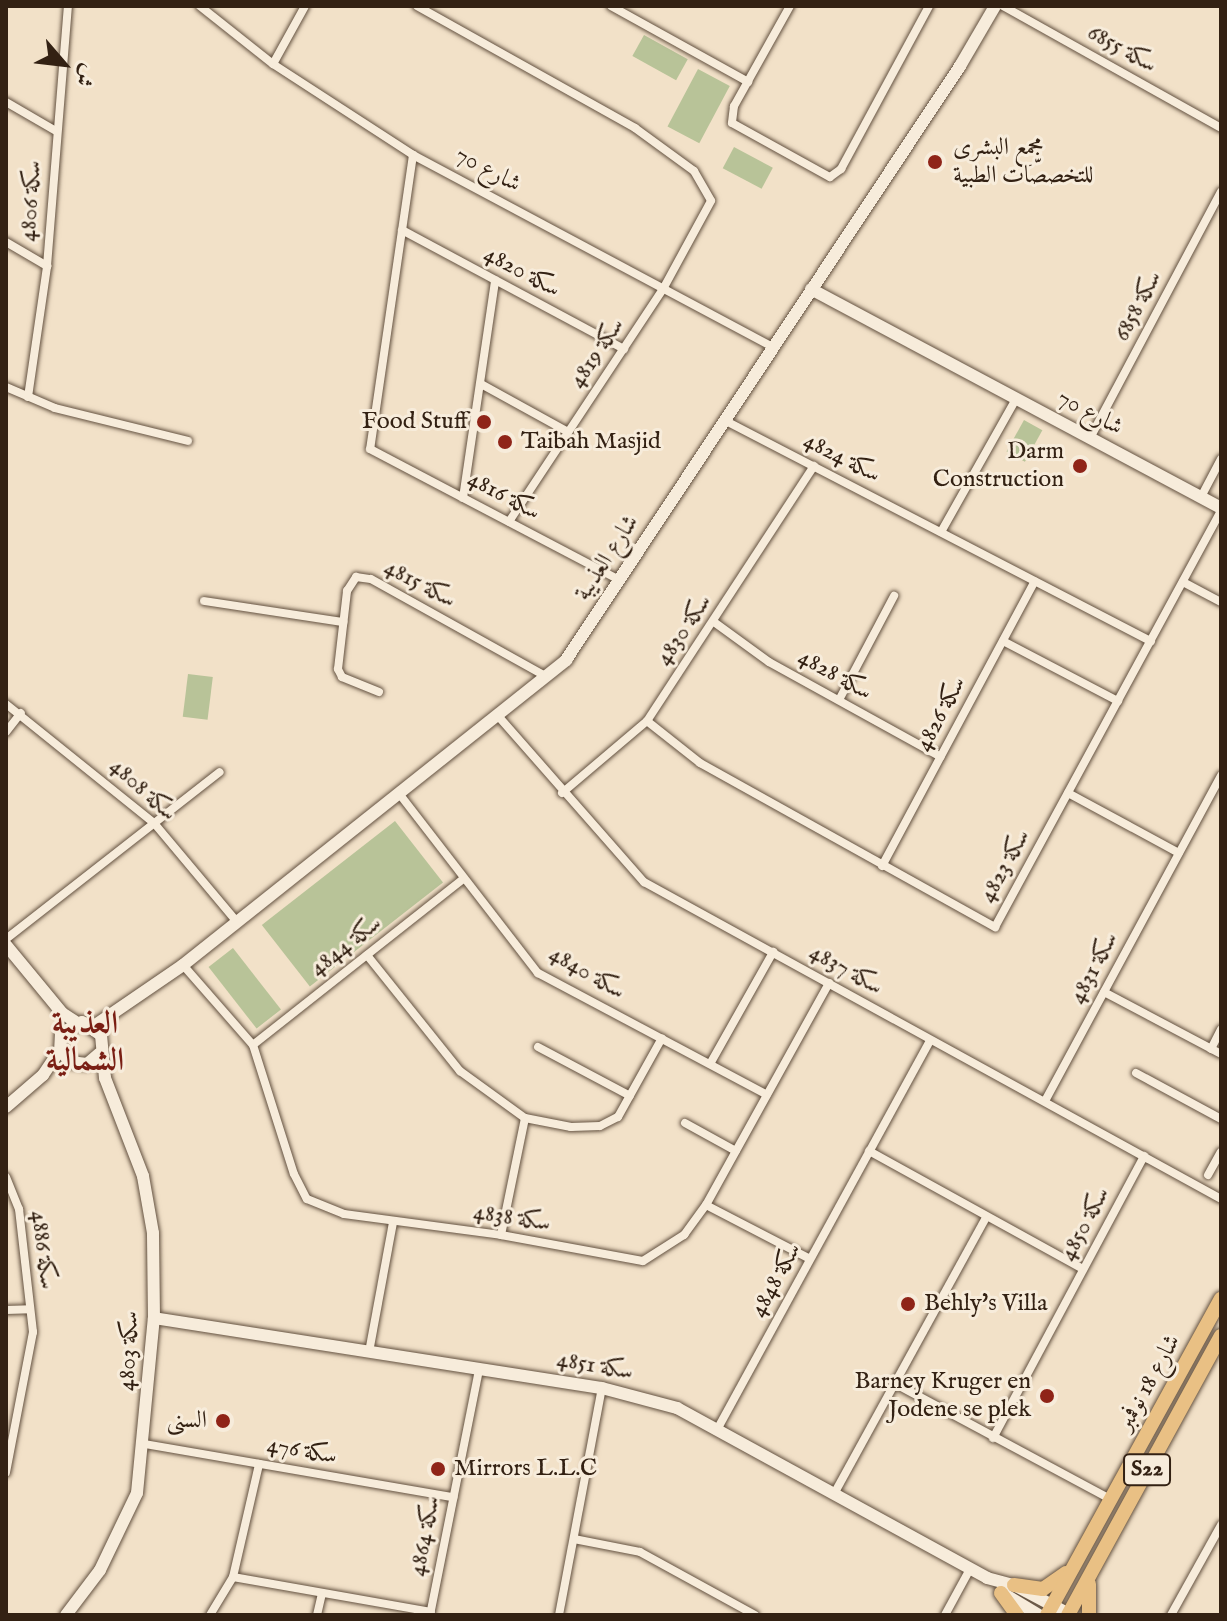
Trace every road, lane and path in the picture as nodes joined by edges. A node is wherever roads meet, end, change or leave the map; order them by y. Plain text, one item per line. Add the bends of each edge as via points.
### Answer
1 (68, 6) edge
2 (200, 6) edge
3 (305, 6) edge
4 (417, 6) edge
5 (611, 6) edge
6 (790, 6) edge
7 (929, 6) edge
8 (995, 6) edge
9 (1003, 6) edge
10 (273, 64) junction
11 (748, 82) junction
12 (6, 102) edge
13 (1221, 128) edge
14 (56, 131) junction
15 (413, 155) junction
16 (1221, 192) edge
17 (402, 230) junction
18 (6, 242) edge
19 (47, 266) junction
20 (495, 280) junction
21 (663, 289) junction
22 (811, 289) junction
23 (773, 347) junction
24 (624, 349) junction
25 (481, 384) junction
26 (6, 387) edge
27 (28, 397) junction
28 (1016, 399) junction
29 (724, 420) junction
30 (568, 432) junction
31 (1090, 438) junction
32 (188, 441) dead end
33 (1221, 459) edge
34 (814, 466) junction
35 (1201, 497) junction
36 (463, 498) junction
37 (1221, 510) edge
38 (509, 522) junction
39 (941, 532) junction
40 (620, 580) junction
41 (1035, 581) junction
42 (1183, 582) junction
43 (894, 596) dead end
44 (204, 601) dead end
45 (1221, 602) edge
46 (343, 622) junction
47 (714, 622) junction
48 (1003, 641) junction
49 (1151, 641) junction
50 (548, 677) junction
51 (379, 692) dead end
52 (839, 700) junction
53 (1118, 701) junction
54 (6, 704) edge
55 (21, 713) junction
56 (499, 717) junction
57 (647, 721) junction
58 (6, 732) edge
59 (941, 757) junction
60 (220, 772) dead end
61 (1221, 775) edge
62 (562, 793) junction
63 (1068, 793) junction
64 (401, 796) junction
65 (154, 823) junction
66 (1179, 853) junction
67 (882, 866) junction
68 (463, 879) junction
69 (237, 922) junction
70 (6, 942) edge
71 (773, 952) junction
72 (367, 955) junction
73 (183, 965) junction
74 (829, 983) junction
75 (1104, 992) junction
76 (120, 1010) junction
77 (70, 1026) junction
78 (94, 1026) junction
79 (1221, 1029) edge
80 (662, 1038) junction
81 (102, 1039) junction
82 (930, 1040) junction
83 (253, 1045) junction
84 (538, 1047) dead end
85 (1211, 1049) junction
86 (60, 1050) junction
87 (99, 1054) junction
88 (1221, 1054) edge
89 (81, 1064) junction
90 (710, 1064) junction
91 (1136, 1073) dead end
92 (43, 1075) junction
93 (105, 1078) junction
94 (767, 1095) junction
95 (630, 1096) junction
96 (1045, 1101) junction
97 (6, 1107) edge
98 (525, 1118) junction
99 (1221, 1119) edge
100 (685, 1123) dead end
101 (736, 1151) junction
102 (869, 1151) junction
103 (1221, 1152) edge
104 (1144, 1156) junction
105 (1208, 1175) dead end
106 (6, 1177) edge
107 (1221, 1199) edge
108 (706, 1205) junction
109 (986, 1217) junction
110 (393, 1222) junction
111 (501, 1235) junction
112 (810, 1259) junction
113 (1083, 1269) junction
114 (1221, 1299) edge
115 (30, 1309) junction
116 (6, 1310) edge
117 (154, 1318) junction
118 (1221, 1336) edge
119 (369, 1352) junction
120 (479, 1370) junction
121 (894, 1383) junction
122 (602, 1388) junction
123 (718, 1428) junction
124 (993, 1438) junction
125 (145, 1444) junction
126 (259, 1464) junction
127 (6, 1472) edge
128 (834, 1494) junction
129 (453, 1497) junction
130 (1110, 1499) junction
131 (1221, 1525) edge
132 (574, 1539) junction
133 (1089, 1539) junction
134 (1094, 1568) junction
135 (970, 1569) junction
136 (233, 1577) junction
137 (1007, 1589) junction
138 (322, 1594) junction
139 (1050, 1610) edge
140 (430, 1614) edge
141 (66, 1615) edge
142 (210, 1615) edge
143 (317, 1615) edge
144 (559, 1615) edge
145 (755, 1615) edge
146 (945, 1615) edge
147 (1017, 1615) edge
148 (1039, 1615) edge
149 (1069, 1615) edge
150 (1089, 1615) edge
151 (1171, 1615) edge

1 - 14 street, سكة 4806
2 - 10 street, شارع 70
3 - 10 street
4 - 21 street, سكة 4819 via 635,128 694,171 711,201
5 - 11 street
6 - 11 street
7 - 11 street via 837,175 818,174 736,129 730,116
8 - 22 street, شارع العذيبة
9 - 13 street, سكة 6855
10 - 15 street, شارع 70
12 - 14 street
14 - 19 street, سكة 4806
15 - 17 street
15 - 21 street, شارع 70
16 - 31 street, سكة 6858
17 - 20 street, سكة 4820
17 - 36 street, سكة 4816 via 370,449
18 - 19 street
19 - 27 street, سكة 4806
20 - 24 street, سكة 4820
20 - 25 street
21 - 23 street, شارع 70
21 - 24 street, سكة 4819
22 - 23 street, شارع العذيبة
22 - 28 street, شارع 70
23 - 29 street, شارع العذيبة
24 - 30 street, سكة 4819
25 - 30 street
25 - 36 street
26 - 27 street
27 - 32 street
28 - 31 street, شارع 70
28 - 39 street
29 - 34 street, سكة 4824
29 - 40 street, شارع العذيبة
30 - 38 street, سكة 4819
31 - 35 street, شارع 70
33 - 35 street
34 - 39 street, سكة 4824
34 - 47 street, سكة 4830
35 - 37 street, شارع 70
36 - 38 street, سكة 4816
37 - 42 street, سكة 4823
38 - 40 street, سكة 4816
39 - 41 street, سكة 4824
40 - 50 street, شارع العذيبة via 566,660
41 - 48 street, سكة 4826
41 - 49 street, سكة 4824
42 - 45 street
42 - 49 street, سكة 4823
43 - 52 street
44 - 46 street
46 - 50 street, سكة 4815 via 350,583 363,577
46 - 51 street, سكة 4815 via 342,677
47 - 52 street, سكة 4828 via 769,662
47 - 57 street, سكة 4830
48 - 53 street
48 - 59 street, سكة 4826
49 - 53 street, سكة 4823
50 - 56 street, شارع العذيبة
52 - 59 street, سكة 4828
53 - 63 street, سكة 4823
54 - 55 street, سكة 4808
55 - 58 street
55 - 65 street, سكة 4808
56 - 62 street, سكة 4837
56 - 64 street, شارع العذيبة
57 - 62 street, سكة 4830
57 - 67 street, سكة 4823 via 700,763
59 - 67 street, سكة 4826
60 - 65 street
61 - 66 street, سكة 4831
62 - 71 street, سكة 4837 via 644,882
63 - 66 street
63 - 67 street, سكة 4823 via 995,927
64 - 68 street, سكة 4840
64 - 69 street, شارع العذيبة
65 - 69 street, سكة 4808
65 - 70 street
66 - 75 street, سكة 4831
68 - 72 street, سكة 4844
68 - 80 street, سكة 4840 via 538,973
69 - 73 street, شارع العذيبة
70 - 77 street
71 - 74 street, سكة 4837
71 - 90 street
72 - 83 street, سكة 4844
72 - 98 street via 460,1071
73 - 76 street, شارع العذيبة
73 - 83 street, سكة 4838
74 - 82 street, سكة 4837
74 - 94 street, سكة 4838
75 - 85 street
75 - 96 street, سكة 4831
76 - 78 street, شارع العذيبة
76 - 81 street, شارع العذيبة
77 - 78 street
77 - 86 street
78 - 81 street
79 - 85 street
80 - 90 street, سكة 4840
80 - 95 street
81 - 87 street
82 - 96 street, سكة 4837
82 - 102 street, سكة 4848
83 - 110 street, سكة 4838 via 307,1199 344,1214
84 - 95 street
85 - 88 street
86 - 89 street
86 - 92 street
87 - 89 street
87 - 93 street, سكة 4803
89 - 92 street
89 - 93 street
90 - 94 street, سكة 4840
91 - 99 street
92 - 97 street
93 - 117 street, سكة 4803 via 143,1176 153,1233
94 - 101 street, سكة 4838
95 - 98 street via 618,1117 600,1126 571,1127
96 - 104 street, سكة 4837
98 - 111 street
100 - 101 street
101 - 108 street, سكة 4838
102 - 109 street
102 - 112 street, سكة 4848
103 - 105 street
104 - 107 street, سكة 4837
104 - 113 street, سكة 4850
106 - 115 street, سكة 4886 via 19,1209
108 - 111 street, سكة 4838 via 684,1235 643,1261
108 - 112 street
109 - 113 street
109 - 121 street
110 - 111 street, سكة 4838
110 - 119 street
112 - 123 street, سكة 4848
113 - 124 street, سكة 4850
114 - 130 main road, شارع 18 نوفمبر / S22
115 - 116 street
115 - 127 street, سكة 4886 via 31,1345
117 - 119 street, سكة 4851
117 - 125 street, سكة 4803
118 - 134 main road, شارع 18 نوفمبر / S22
119 - 120 street, سكة 4851
120 - 122 street, سكة 4851
120 - 129 street, سكة 4864
121 - 124 street
121 - 128 street
122 - 123 street, سكة 4851 via 677,1408
122 - 132 street
123 - 128 street, سكة 4851
124 - 130 street
125 - 126 street, سكة 476
125 - 141 street, سكة 4803 via 137,1493 120,1536
126 - 129 street, سكة 476
126 - 136 street
128 - 135 street, سكة 4851
129 - 140 street, سكة 4864
130 - 133 main road, شارع 18 نوفمبر / S22
131 - 151 street
132 - 144 street
132 - 145 street via 640,1552
133 - 137 main road via 1066,1573 1050,1586
133 - 139 main road, شارع 18 نوفمبر / S22
134 - 149 main road, شارع 18 نوفمبر / S22
134 - 150 main road via 1087,1593
135 - 137 street, سكة 4851
135 - 146 street
136 - 138 street
136 - 142 street
137 - 139 street, سكة 4851
137 - 147 main road
137 - 148 street, سكة 4851
138 - 140 street
138 - 143 street
139 - 149 street, سكة 4851

